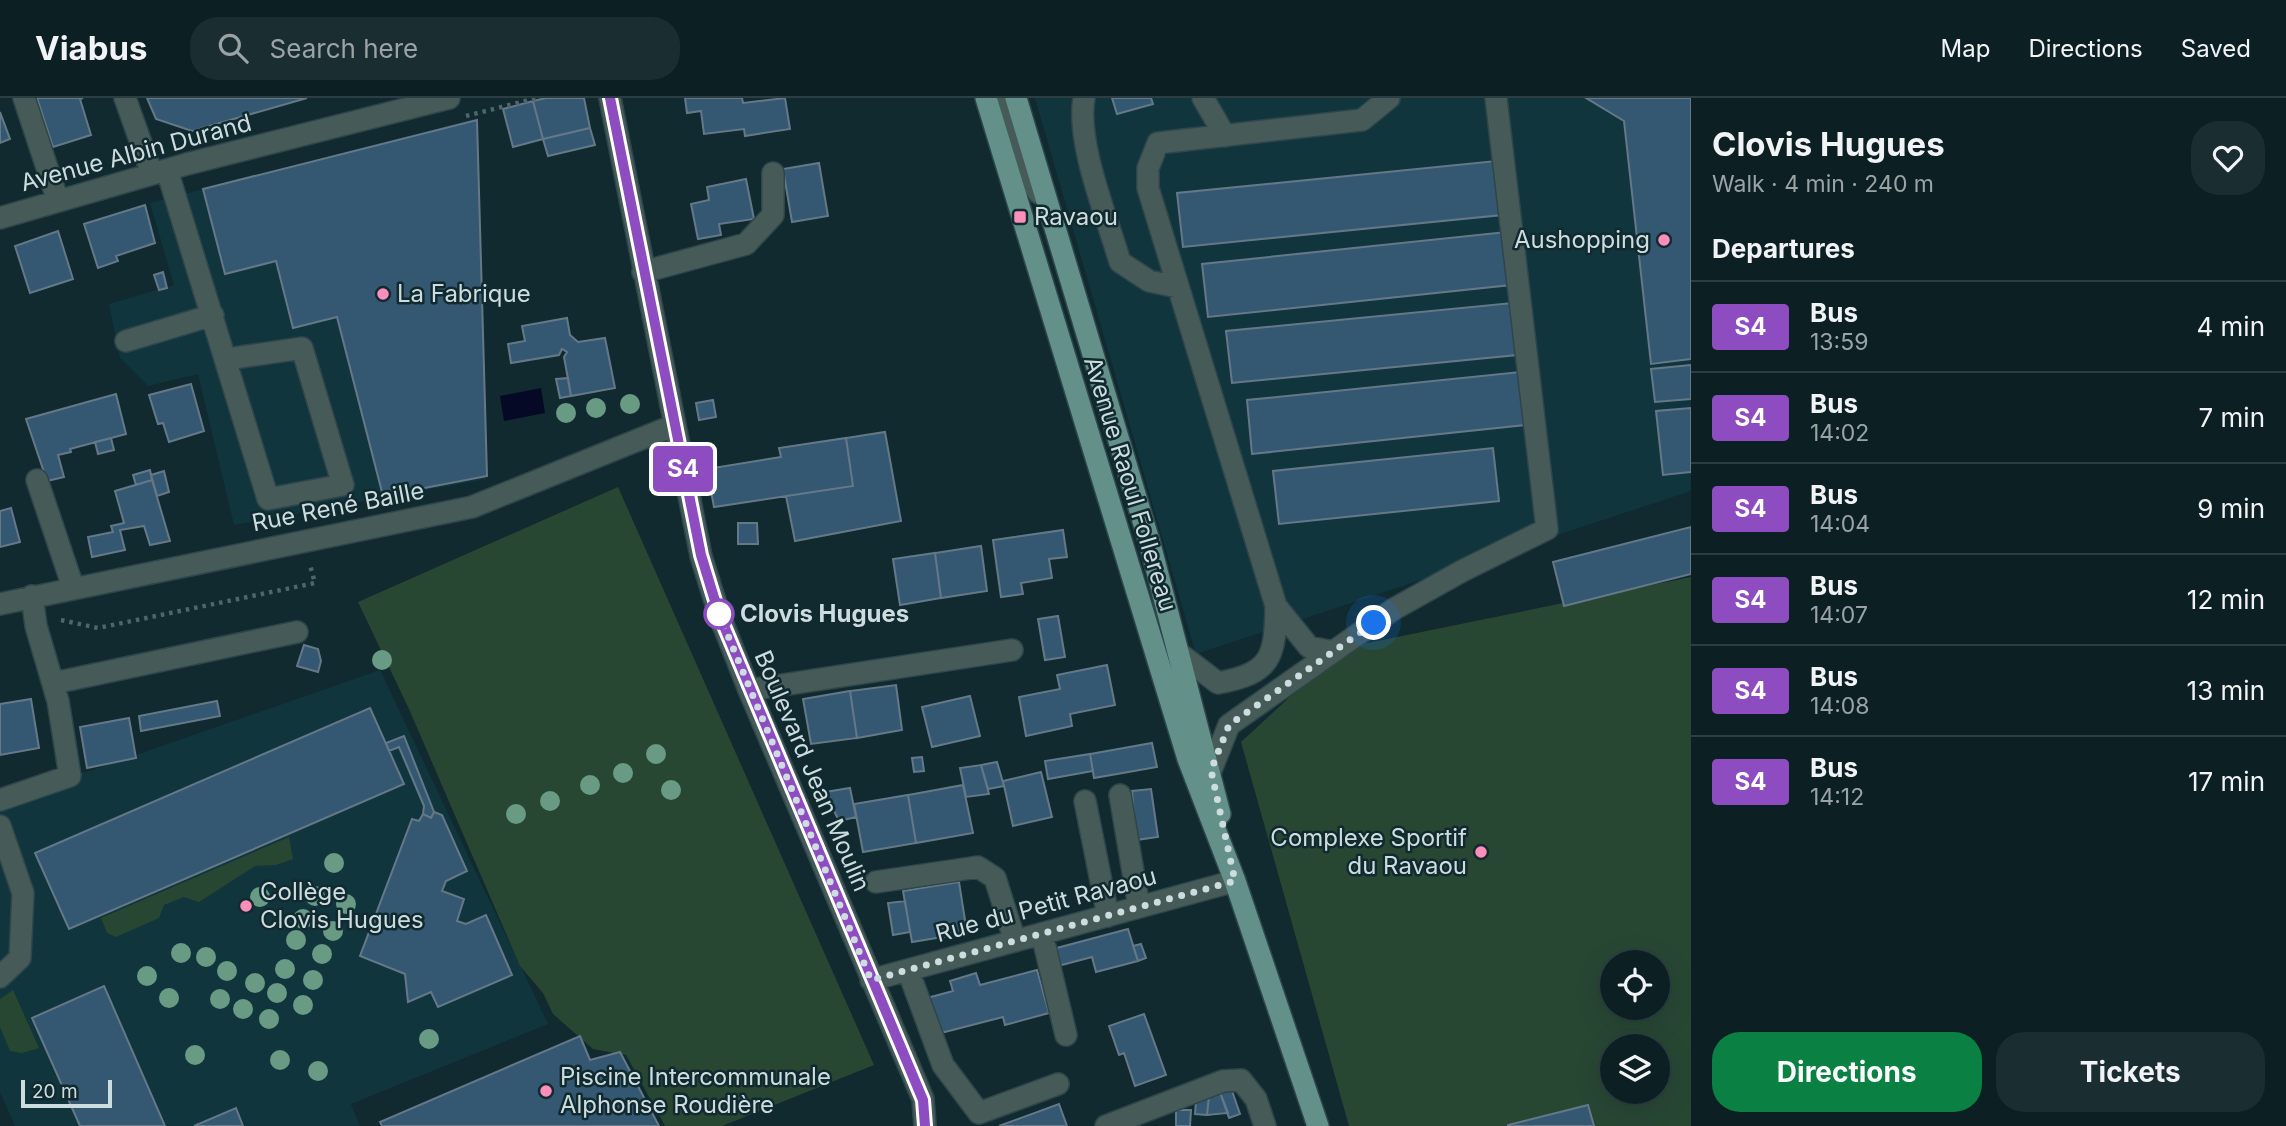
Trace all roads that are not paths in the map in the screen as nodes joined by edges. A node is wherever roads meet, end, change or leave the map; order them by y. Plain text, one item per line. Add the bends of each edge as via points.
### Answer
1 (24, 98) edge
2 (125, 98) edge
3 (449, 98) edge
4 (610, 98) edge
5 (986, 98) edge
6 (1003, 98) edge
7 (1017, 98) edge
8 (1084, 98) edge
9 (1203, 98) edge
10 (1389, 98) edge
11 (1496, 98) edge
12 (1225, 136) junction
13 (159, 172) junction
14 (773, 173) dead end
15 (58, 201) junction
16 (1050, 206) junction
17 (0, 218) edge
18 (643, 272) junction
19 (1178, 287) junction
20 (213, 315) junction
21 (126, 341) dead end
22 (227, 359) junction
23 (675, 425) junction
24 (37, 480) dead end
25 (73, 587) junction
26 (32, 596) junction
27 (0, 604) edge
28 (1276, 606) junction
29 (297, 632) dead end
30 (1012, 650) dead end
31 (1333, 652) junction
32 (1180, 654) junction
33 (54, 683) junction
34 (749, 690) junction
35 (1211, 770) junction
36 (1120, 795) dead end
37 (0, 800) edge
38 (1085, 801) dead end
39 (0, 827) edge
40 (1235, 881) junction
41 (876, 882) dead end
42 (1139, 907) junction
43 (1108, 916) junction
44 (1042, 934) junction
45 (1015, 941) junction
46 (908, 970) junction
47 (0, 977) edge
48 (871, 980) junction
49 (1066, 1035) dead end
50 (1058, 1084) dead end
51 (925, 1126) edge
52 (1106, 1126) edge
53 (1265, 1126) edge
54 (1318, 1126) edge

1 - 15 street
2 - 13 street
3 - 13 street, Avenue Albin Durand
4 - 18 street, Boulevard Jean Moulin
5 - 40 main road, Avenue Raoul Follereau via 1188,759
6 - 16 street via 1031,183
7 - 16 main road, Avenue Raoul Follereau
8 - 19 street via 1084,139 1120,262 1149,281
9 - 12 street
10 - 12 street via 1362,120
11 - 31 street via 1547,529 1394,609
12 - 19 street via 1158,143 1152,156 1148,188
13 - 15 street, Avenue Albin Durand
13 - 20 street
14 - 18 street via 774,215 746,244
15 - 17 street, Avenue Albin Durand
16 - 32 main road, Avenue Raoul Follereau
18 - 23 street, Boulevard Jean Moulin
19 - 28 street
20 - 21 street
20 - 22 street
22 - 22 street via 268,499 343,485 302,348
23 - 25 street, Rue René Baille via 472,506
23 - 34 street, Boulevard Jean Moulin via 701,555
24 - 25 street
25 - 26 street, Rue René Baille
26 - 27 street, Rue René Baille
26 - 33 street
28 - 31 street via 1309,646
28 - 32 street via 1270,659 1247,678 1218,683
29 - 33 street
30 - 34 street
31 - 35 street via 1229,725
32 - 35 main road, Avenue Raoul Follereau
33 - 37 street via 70,776
34 - 48 street, Boulevard Jean Moulin
35 - 40 main road, Avenue Raoul Follereau
36 - 42 street
38 - 43 street
39 - 47 street via 23,893 20,958
40 - 42 street, Rue du Petit Ravaou
40 - 54 main road, Avenue Raoul Follereau
41 - 45 street via 978,867 995,878
42 - 43 street, Rue du Petit Ravaou
43 - 44 street, Rue du Petit Ravaou
44 - 45 street, Rue du Petit Ravaou
44 - 49 street
45 - 46 street, Rue du Petit Ravaou
46 - 48 street, Rue du Petit Ravaou
46 - 50 street via 943,1065 979,1113
48 - 51 street, Boulevard Jean Moulin via 923,1100
52 - 53 street via 1223,1081 1241,1080 1256,1100

